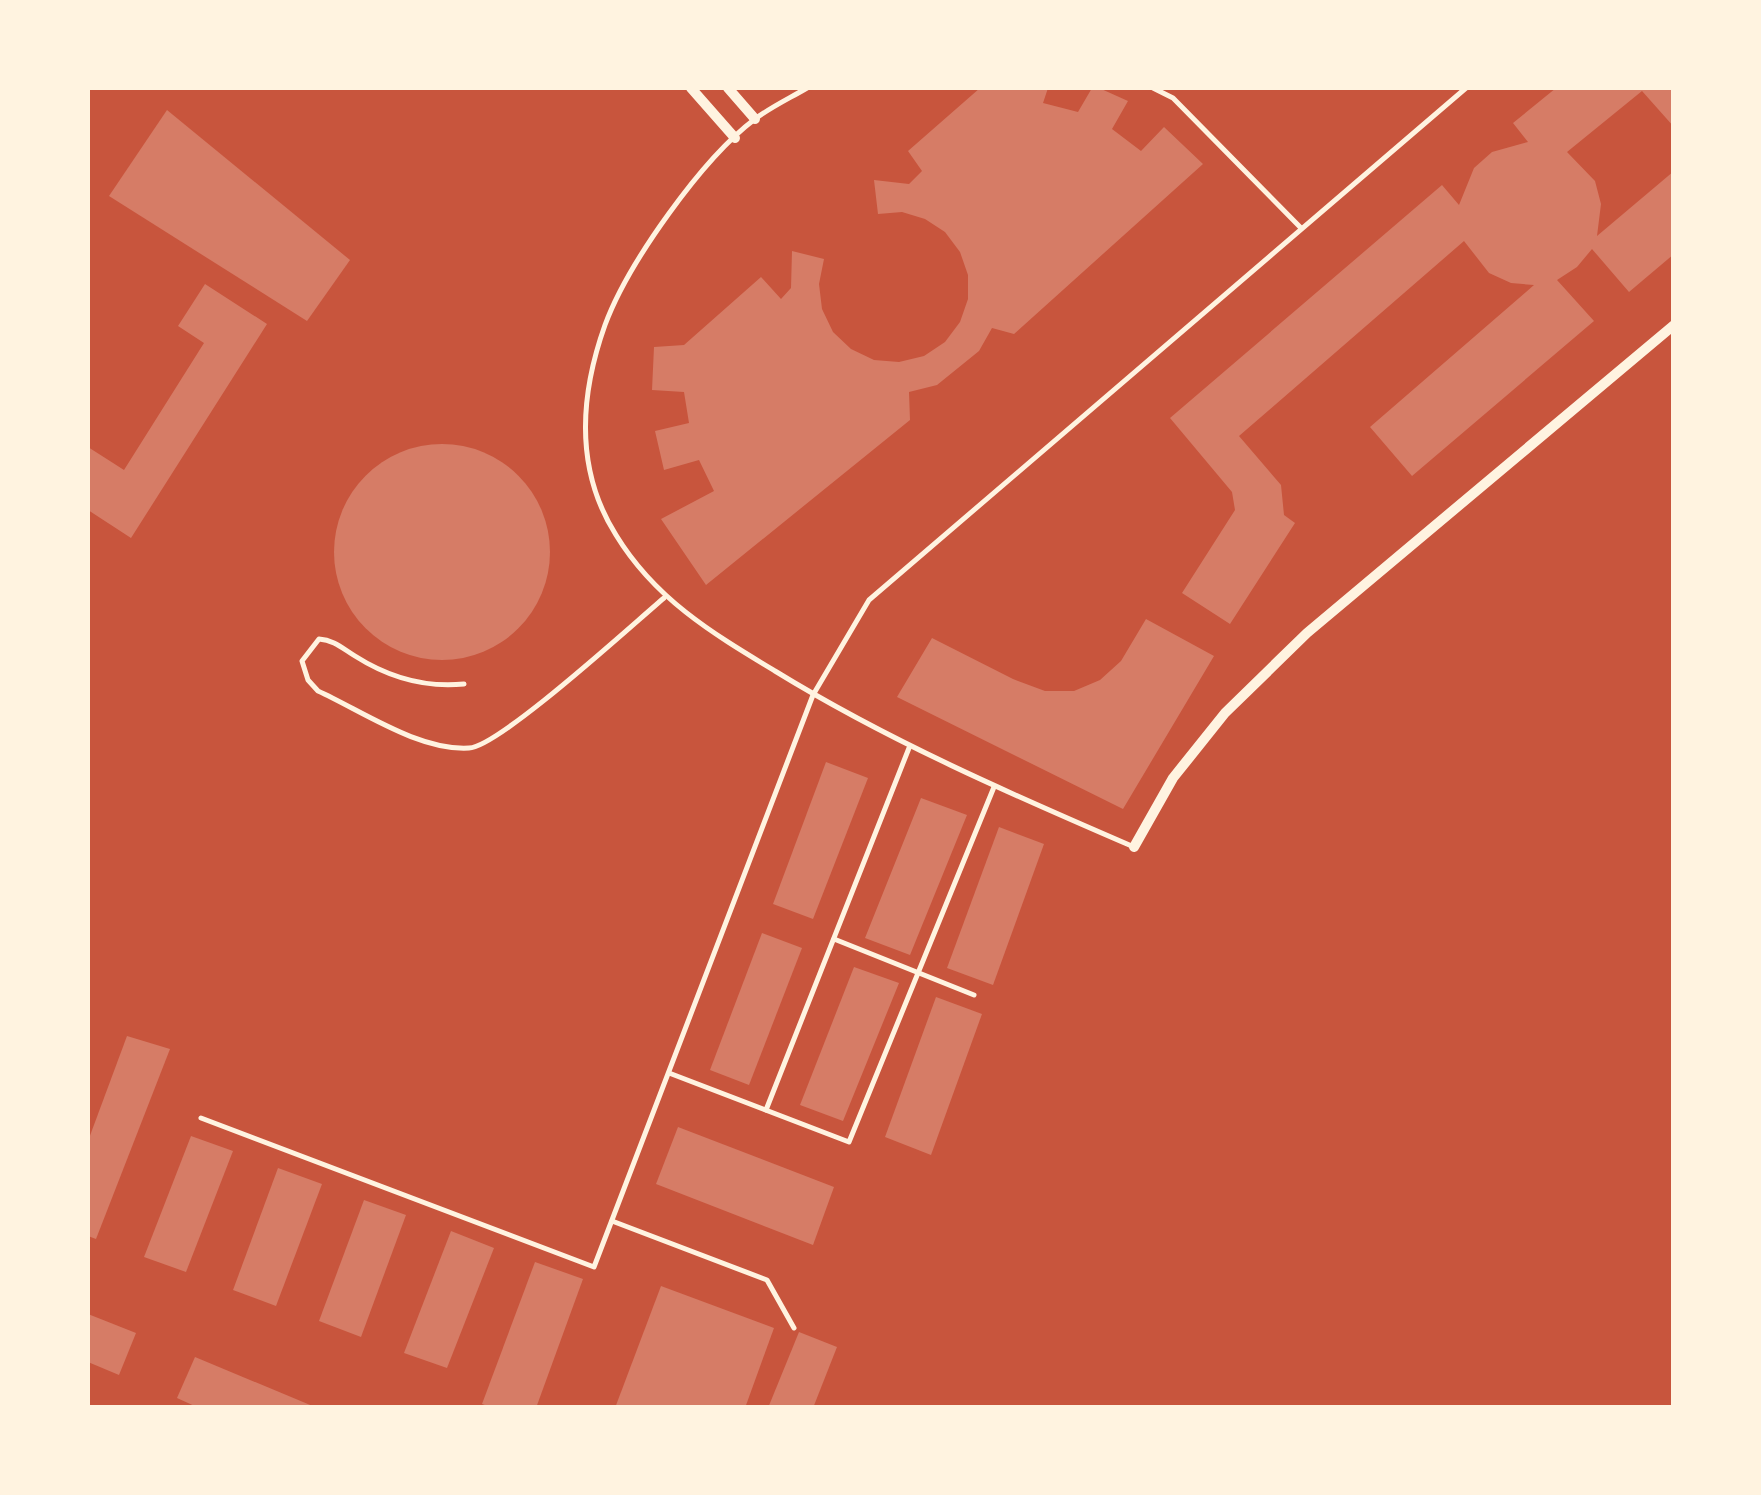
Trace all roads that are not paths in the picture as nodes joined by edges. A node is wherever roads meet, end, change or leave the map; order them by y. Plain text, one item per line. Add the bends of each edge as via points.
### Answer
1 (691, 88) edge
2 (728, 88) edge
3 (807, 88) edge
4 (1153, 88) edge
5 (1466, 88) edge
6 (754, 119) junction
7 (735, 138) junction
8 (1301, 228) junction
9 (1674, 325) edge
10 (664, 598) junction
11 (464, 684) dead end
12 (814, 695) junction
13 (909, 748) junction
14 (994, 786) junction
15 (1134, 847) joint
16 (834, 939) junction
17 (917, 973) junction
18 (974, 995) dead end
19 (668, 1073) junction
20 (766, 1110) junction
21 (201, 1118) dead end
22 (612, 1221) junction
23 (794, 1328) dead end

1 - 7 street
2 - 6 street
3 - 6 lane
4 - 8 lane via 1172,98
5 - 8 lane
6 - 7 lane
7 - 10 lane via 667,215 616,295 587,386 586,453 594,488 615,534
8 - 12 lane via 869,600
9 - 15 street via 1252,686 1173,778
10 - 11 lane via 472,749 434,744 318,691 302,661 319,639 332,640 382,672
10 - 12 lane
12 - 13 lane
12 - 19 lane
13 - 14 lane
13 - 16 lane
14 - 15 lane
14 - 17 lane
16 - 17 lane
16 - 20 lane
17 - 18 lane
17 - 20 lane via 849,1142
19 - 20 lane
19 - 22 lane
21 - 22 lane via 594,1266
22 - 23 lane via 767,1280

